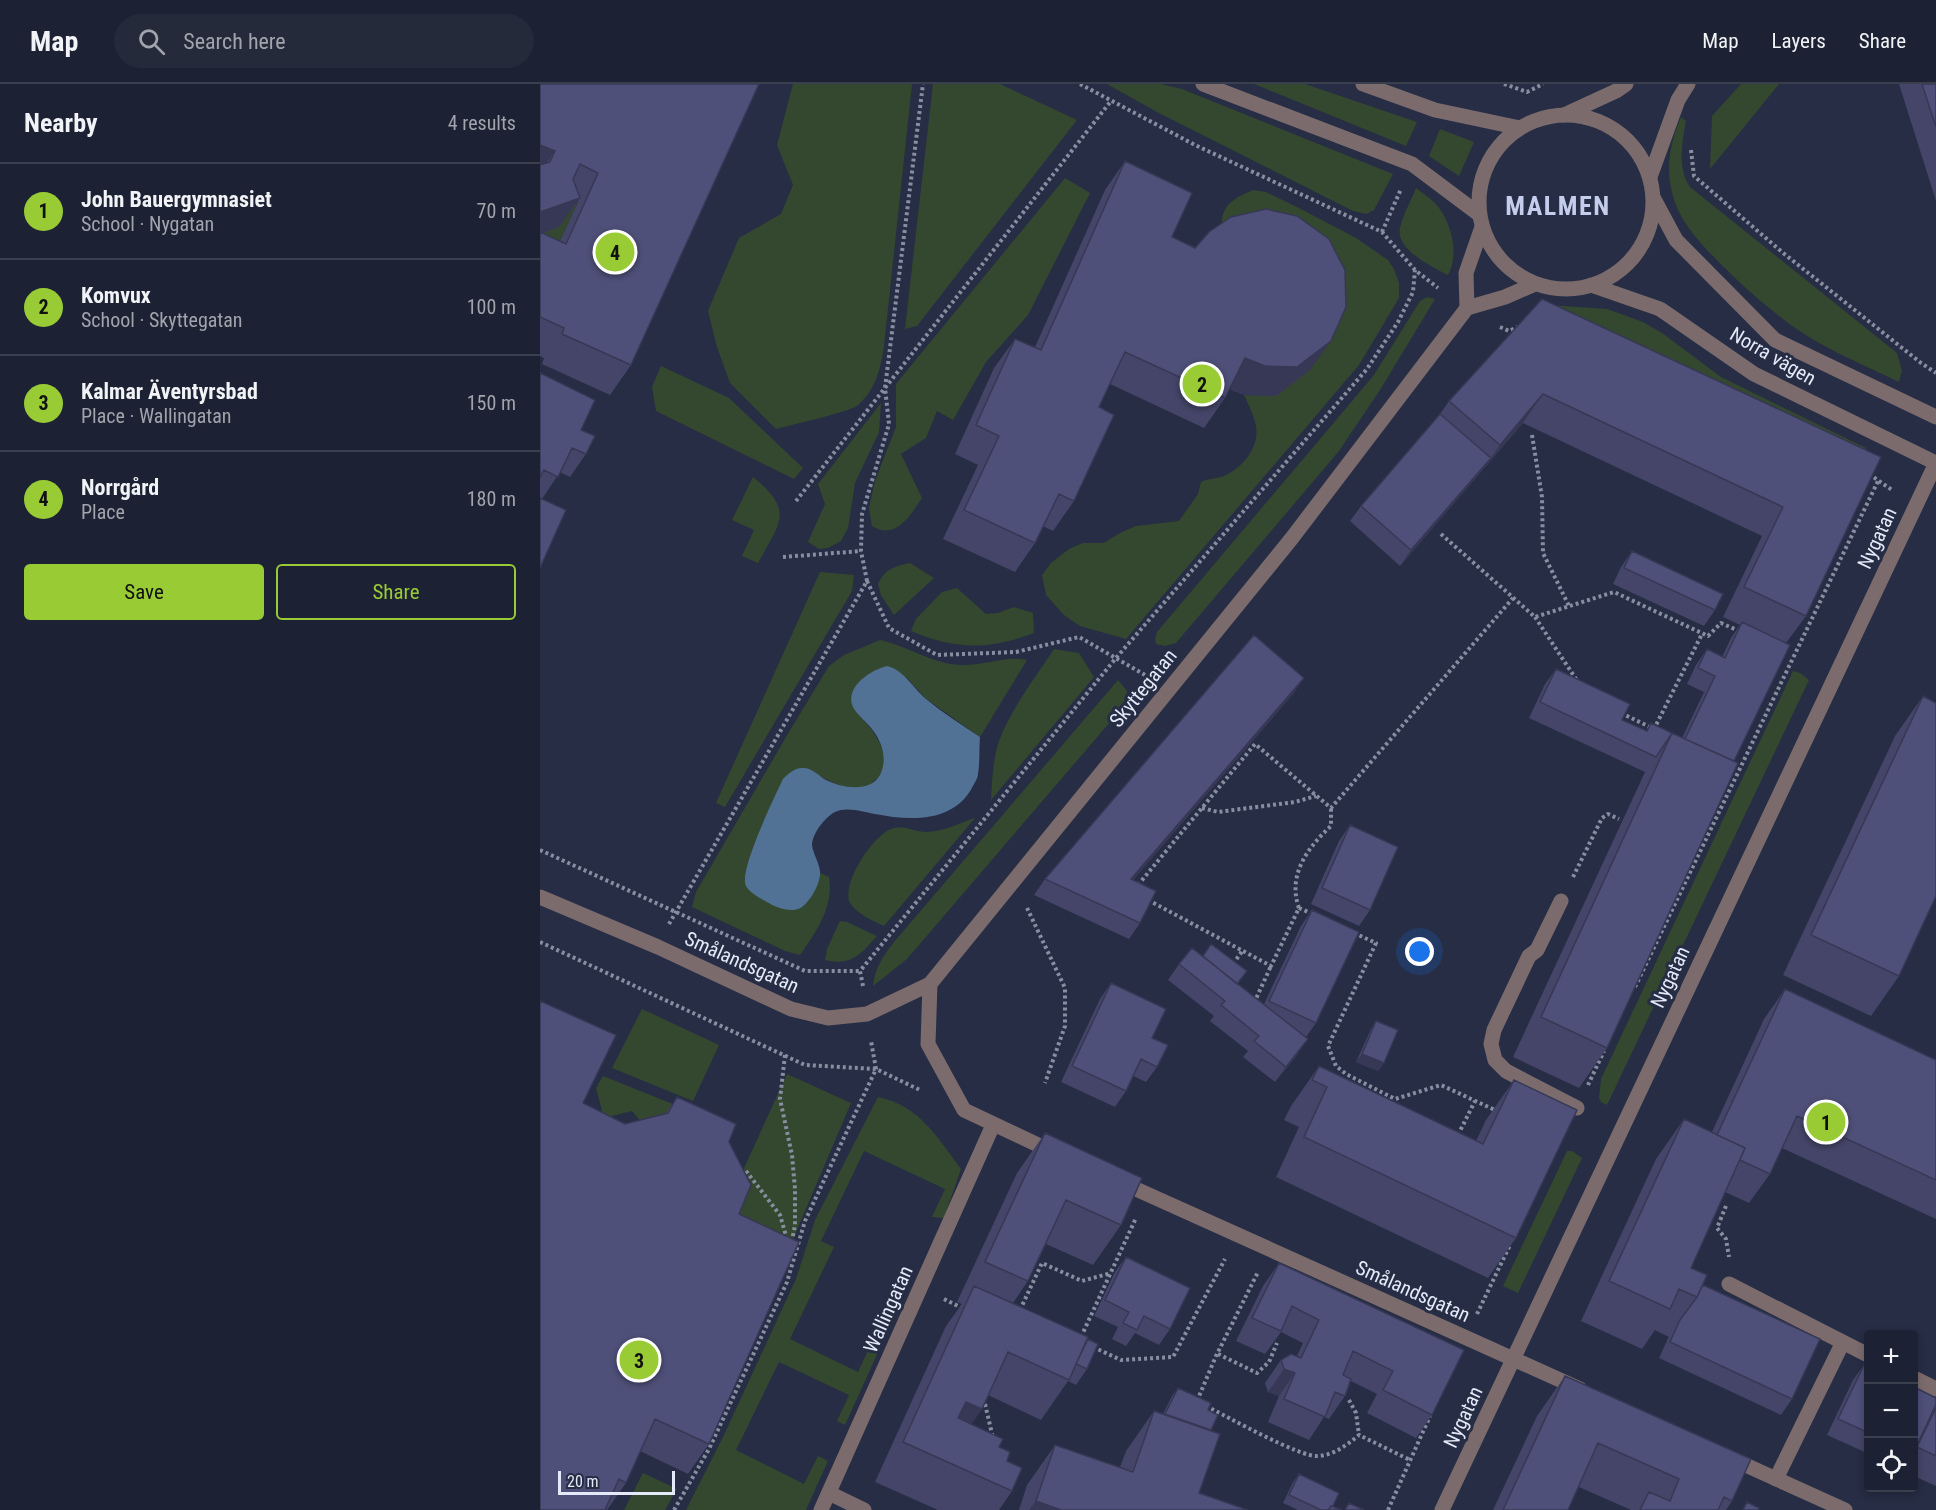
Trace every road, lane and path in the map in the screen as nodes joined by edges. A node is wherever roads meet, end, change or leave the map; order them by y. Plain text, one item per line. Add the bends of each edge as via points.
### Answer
1 (923, 84) edge
2 (1080, 84) edge
3 (1203, 84) edge
4 (1363, 84) edge
5 (1503, 84) edge
6 (1543, 84) edge
7 (1626, 84) edge
8 (1688, 84) edge
9 (1112, 101) junction
10 (1564, 114) junction
11 (1520, 128) junction
12 (1691, 144) dead end
13 (1650, 177) junction
14 (1653, 199) junction
15 (1481, 221) junction
16 (1535, 284) junction
17 (1591, 285) junction
18 (1441, 290) dead end
19 (1467, 308) junction
20 (1527, 322) edge
21 (1509, 331) edge
22 (1936, 373) edge
23 (885, 388) junction
24 (1936, 417) edge
25 (1532, 435) edge
26 (1936, 463) edge
27 (1867, 473) edge
28 (1878, 479) junction
29 (1894, 491) dead end
30 (796, 501) dead end
31 (1441, 534) edge
32 (861, 551) junction
33 (783, 557) dead end
34 (867, 581) junction
35 (1513, 598) junction
36 (1569, 606) junction
37 (1535, 617) junction
38 (1742, 632) edge
39 (1702, 634) junction
40 (1784, 650) edge
41 (1795, 655) junction
42 (1581, 686) edge
43 (1169, 689) junction
44 (1616, 710) edge
45 (1317, 795) junction
46 (1202, 808) junction
47 (1331, 808) junction
48 (1619, 819) dead end
49 (540, 850) edge
50 (1014, 880) junction
51 (1133, 892) edge
52 (540, 897) edge
53 (1143, 897) edge
54 (1561, 902) joint
55 (1299, 908) junction
56 (675, 912) junction
57 (1318, 916) edge
58 (1347, 930) edge
59 (540, 942) edge
60 (658, 947) junction
61 (1243, 950) junction
62 (1271, 966) junction
63 (1231, 967) edge
64 (860, 971) dead end
65 (930, 984) junction
66 (1634, 989) edge
67 (1252, 1008) edge
68 (1608, 1043) edge
69 (784, 1055) junction
70 (876, 1069) dead end
71 (1045, 1083) dead end
72 (1380, 1092) junction
73 (1376, 1100) edge
74 (1475, 1101) junction
75 (1577, 1108) joint
76 (1507, 1116) edge
77 (993, 1125) junction
78 (1454, 1142) edge
79 (1073, 1161) edge
80 (746, 1171) edge
81 (1105, 1175) edge
82 (1148, 1194) junction
83 (1726, 1206) edge
84 (1238, 1235) junction
85 (1515, 1236) edge
86 (788, 1243) edge
87 (1269, 1249) junction
88 (793, 1260) edge
89 (1111, 1273) junction
90 (1729, 1284) joint
91 (921, 1288) junction
92 (968, 1311) edge
93 (1019, 1313) edge
94 (1466, 1337) junction
95 (1079, 1340) edge
96 (1843, 1342) junction
97 (1277, 1343) edge
98 (1090, 1345) edge
99 (1864, 1352) edge
100 (1218, 1354) junction
101 (1513, 1359) junction
102 (1918, 1380) edge
103 (1936, 1389) edge
104 (1597, 1397) edge
105 (1348, 1400) edge
106 (985, 1404) edge
107 (1434, 1409) edge
108 (1359, 1436) junction
109 (996, 1448) edge
110 (1713, 1450) edge
111 (1410, 1460) junction
112 (1776, 1479) junction
113 (829, 1493) junction
114 (821, 1510) edge
115 (864, 1510) edge
116 (1388, 1510) edge
117 (1442, 1510) edge
118 (1845, 1510) edge

1 - 23 path
2 - 9 path
3 - 15 street, Norra vägen via 1412,164
4 - 11 street via 1435,110
5 - 6 path via 1527,92
7 - 10 street
8 - 13 street via 1678,100
9 - 18 path via 1195,145 1382,232 1415,270
9 - 23 path
10 - 11 street, Norra vägen via 1541,118
10 - 13 street, Norra vägen via 1607,125 1626,138
11 - 15 street, Norra vägen via 1489,161 1481,182
12 - 22 path via 1694,176 1782,252
13 - 14 street, Norra vägen
14 - 17 street, Norra vägen via 1651,222 1630,262
14 - 24 street, Norra vägen via 1676,240 1775,340
15 - 16 street, Norra vägen via 1492,247 1506,265
15 - 19 street via 1466,273
16 - 17 street, Norra vägen via 1569,289
16 - 19 street
17 - 26 street, Norra vägen via 1660,309 1754,374
19 - 43 street, Skyttegatan via 1292,538
20 - 21 path
23 - 30 path
23 - 32 path via 889,424 862,514
25 - 36 path via 1542,497 1543,553
26 - 101 street, Nygatan
27 - 28 path
28 - 29 path
28 - 41 path
31 - 35 path
32 - 33 path
32 - 34 path
34 - 43 path via 889,628 937,655 1016,652 1079,637
34 - 56 path
35 - 37 path
35 - 47 path
36 - 37 path
36 - 39 path via 1614,592
37 - 42 path
38 - 39 path via 1721,623 1708,636
39 - 44 path via 1654,729
40 - 41 path
41 - 66 path
43 - 50 street, Skyttegatan
45 - 46 path via 1295,802 1218,812
45 - 46 path via 1256,744
45 - 47 path
46 - 51 path
47 - 55 path via 1331,826 1308,849 1298,874 1295,897
48 - 54 path via 1608,814 1602,818
49 - 56 path
50 - 65 street, Skyttegatan
50 - 71 path via 1065,988 1065,1026
52 - 60 street, Smålandsgatan
53 - 61 path
54 - 75 street via 1537,950 1529,956 1491,1044 1495,1060 1506,1071
55 - 57 path
55 - 62 path
56 - 60 path
56 - 64 path via 805,971
58 - 72 path via 1376,943 1328,1046 1336,1066
59 - 69 path
60 - 65 street, Smålandsgatan via 791,1009 828,1018 867,1014
61 - 62 path
61 - 63 path
62 - 67 path
65 - 77 street via 928,1044 964,1110
68 - 75 path
69 - 70 path via 805,1065
69 - 88 path via 780,1099 795,1189
72 - 73 path
72 - 74 path via 1395,1099 1441,1085
74 - 76 path
74 - 78 path
77 - 79 street
77 - 91 street, Wallingatan
80 - 86 path via 780,1215
81 - 82 street, Smålandsgatan
82 - 84 street, Smålandsgatan
82 - 89 path
83 - 90 path via 1717,1228 1730,1250 1722,1281
84 - 87 street, Smålandsgatan
84 - 98 path via 1173,1357 1121,1360
85 - 94 path
87 - 94 street, Smålandsgatan
87 - 100 path
89 - 93 path via 1082,1281 1042,1263
89 - 95 path
90 - 96 street
91 - 92 path
91 - 113 street, Wallingatan
94 - 101 street, Smålandsgatan
96 - 99 street
96 - 112 street
97 - 100 path via 1269,1362 1257,1373
100 - 108 path via 1197,1401 1314,1457 1328,1455
101 - 104 street, Smålandsgatan
101 - 117 street, Nygatan
102 - 103 street
105 - 108 path via 1356,1413
106 - 109 path
107 - 111 path
108 - 111 path
110 - 112 street
111 - 116 path
112 - 118 street
113 - 114 street, Wallingatan
113 - 115 street

